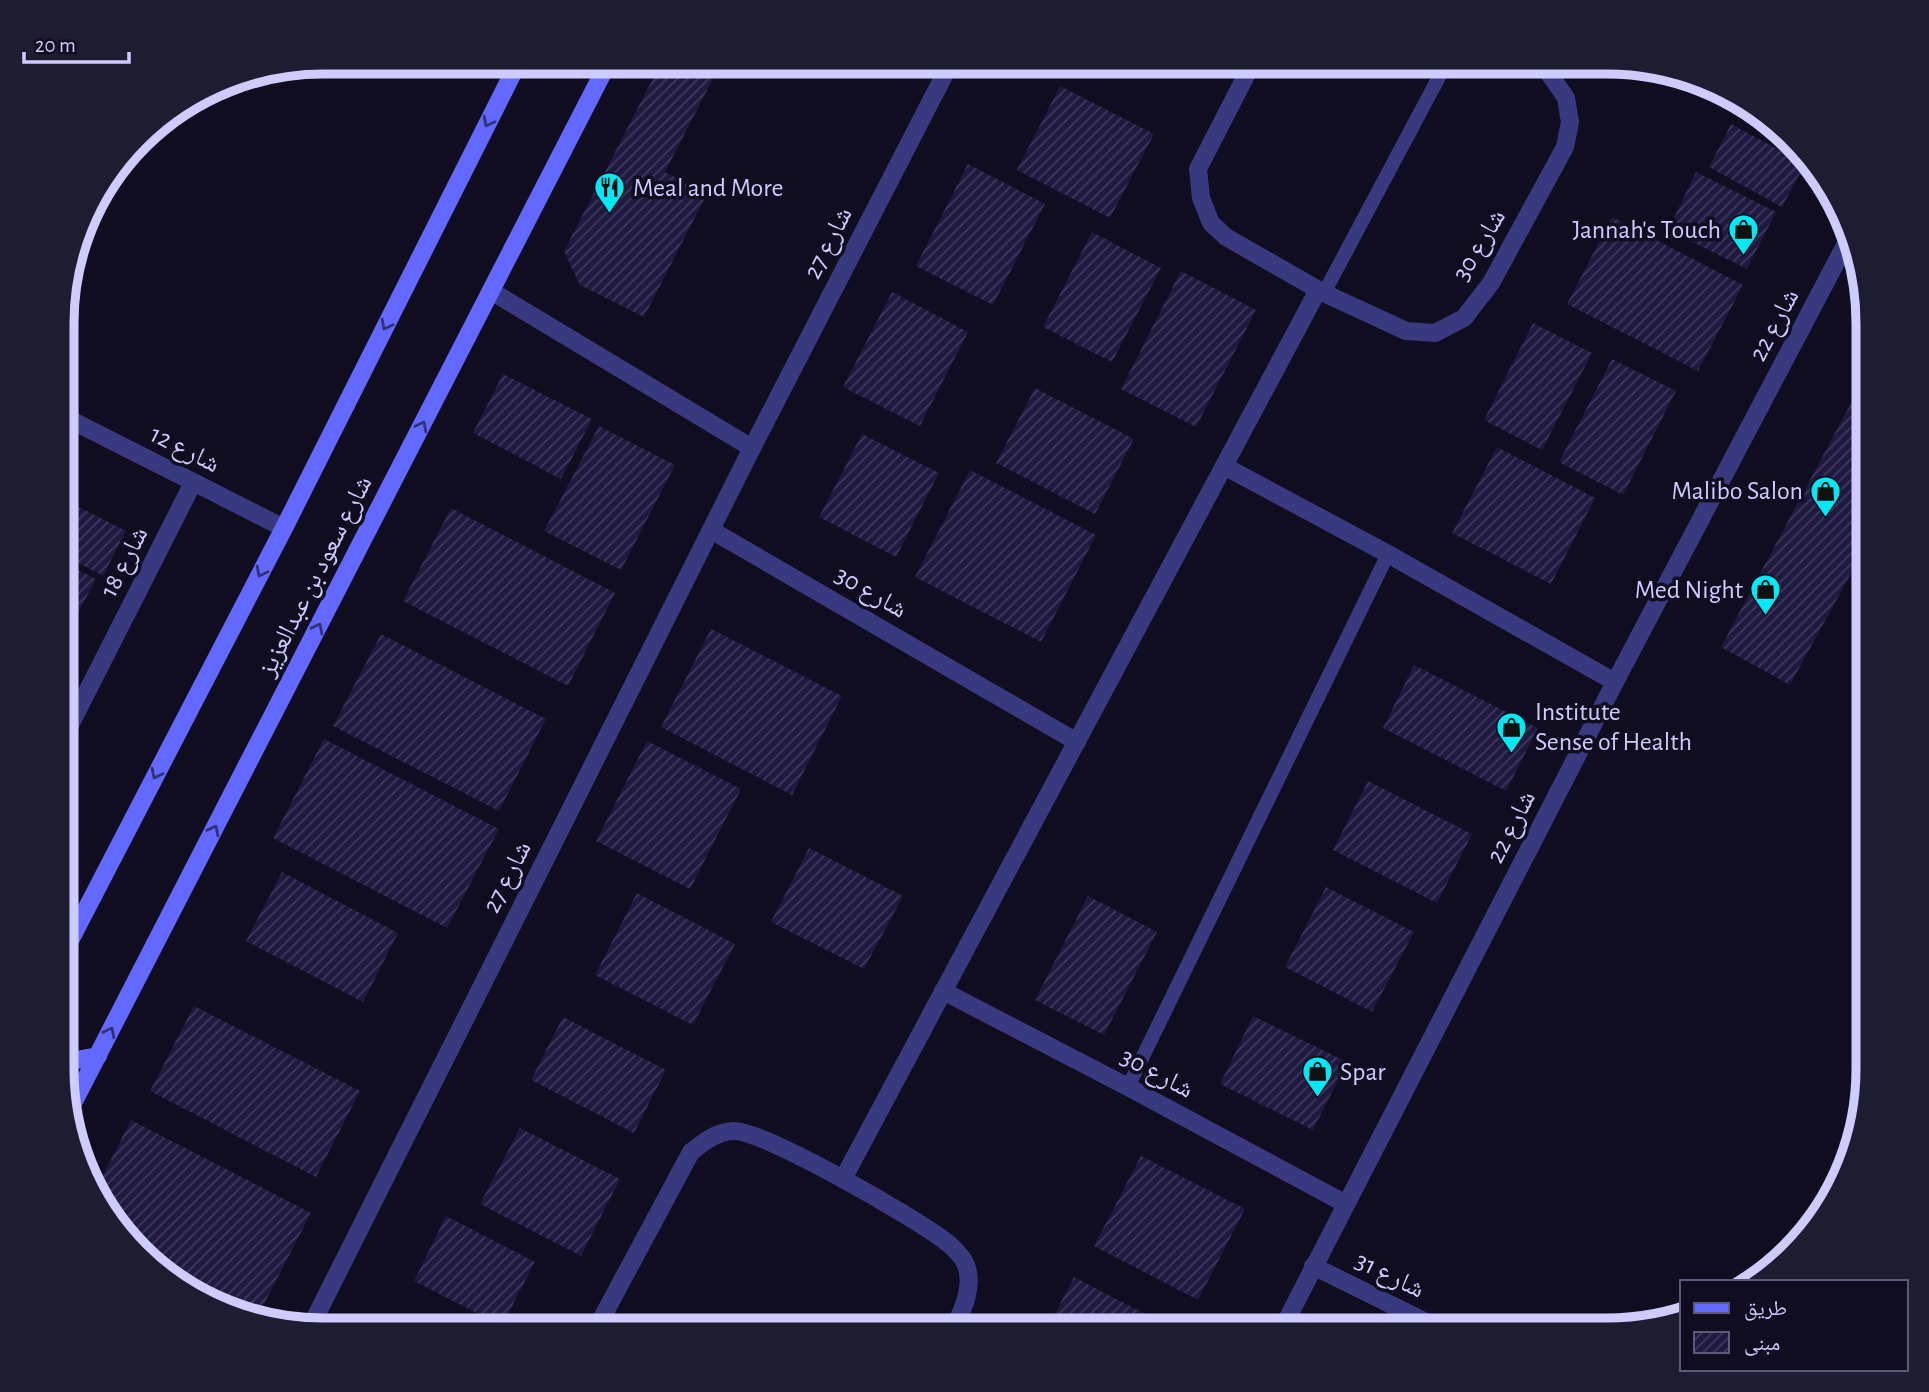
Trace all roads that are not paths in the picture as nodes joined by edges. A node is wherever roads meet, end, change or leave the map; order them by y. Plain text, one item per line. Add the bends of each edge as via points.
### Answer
1 (512, 74) edge
2 (602, 74) edge
3 (944, 74) edge
4 (1247, 74) edge
5 (1440, 74) edge
6 (1549, 74) edge
7 (1844, 248) edge
8 (491, 291) junction
9 (1321, 291) junction
10 (74, 421) edge
11 (752, 448) junction
12 (1224, 466) junction
13 (193, 483) junction
14 (284, 528) junction
15 (711, 530) junction
16 (1388, 554) junction
17 (1615, 682) junction
18 (74, 719) edge
19 (1077, 742) junction
20 (74, 935) edge
21 (943, 991) junction
22 (98, 1056) junction
23 (74, 1060) edge
24 (1128, 1087) junction
25 (76, 1099) edge
26 (844, 1179) junction
27 (1346, 1204) junction
28 (1313, 1266) junction
29 (315, 1318) edge
30 (602, 1318) edge
31 (959, 1318) edge
32 (1287, 1318) edge
33 (1418, 1318) edge

1 -> 14 main road, شارع سعود بن عبدالعزيز
2 - 8 main road, شارع سعود بن عبدالعزيز
3 - 11 street, شارع 27
4 - 9 street, شارع 30 via 1198,169 1201,198 1211,223 1227,237
5 - 9 lane
6 - 9 street, شارع 30 via 1566,98 1570,122 1564,147 1491,284 1464,318 1435,333 1406,331
7 - 17 street, شارع 22
8 - 11 street
22 -> 8 main road, شارع سعود بن عبدالعزيز
9 - 12 street
10 - 13 street, شارع 12
11 - 15 street, شارع 27
12 - 16 street
12 - 19 street
13 - 14 street, شارع 12
13 - 18 street, شارع 18
14 -> 20 main road, شارع سعود بن عبدالعزيز
15 - 19 street, شارع 30
15 - 29 street, شارع 27
16 - 17 street
16 - 24 lane
17 - 27 street, شارع 22
19 - 21 street
21 - 24 street, شارع 30
21 - 26 street
22 - 23 main road
22 - 25 main road, شارع سعود بن عبدالعزيز
24 - 27 street, شارع 30
26 - 30 street via 735,1130 710,1137 691,1152
26 - 31 street via 946,1242 966,1264 968,1292
27 - 28 street, شارع 22
28 - 32 street, شارع 22
28 - 33 street, شارع 31

